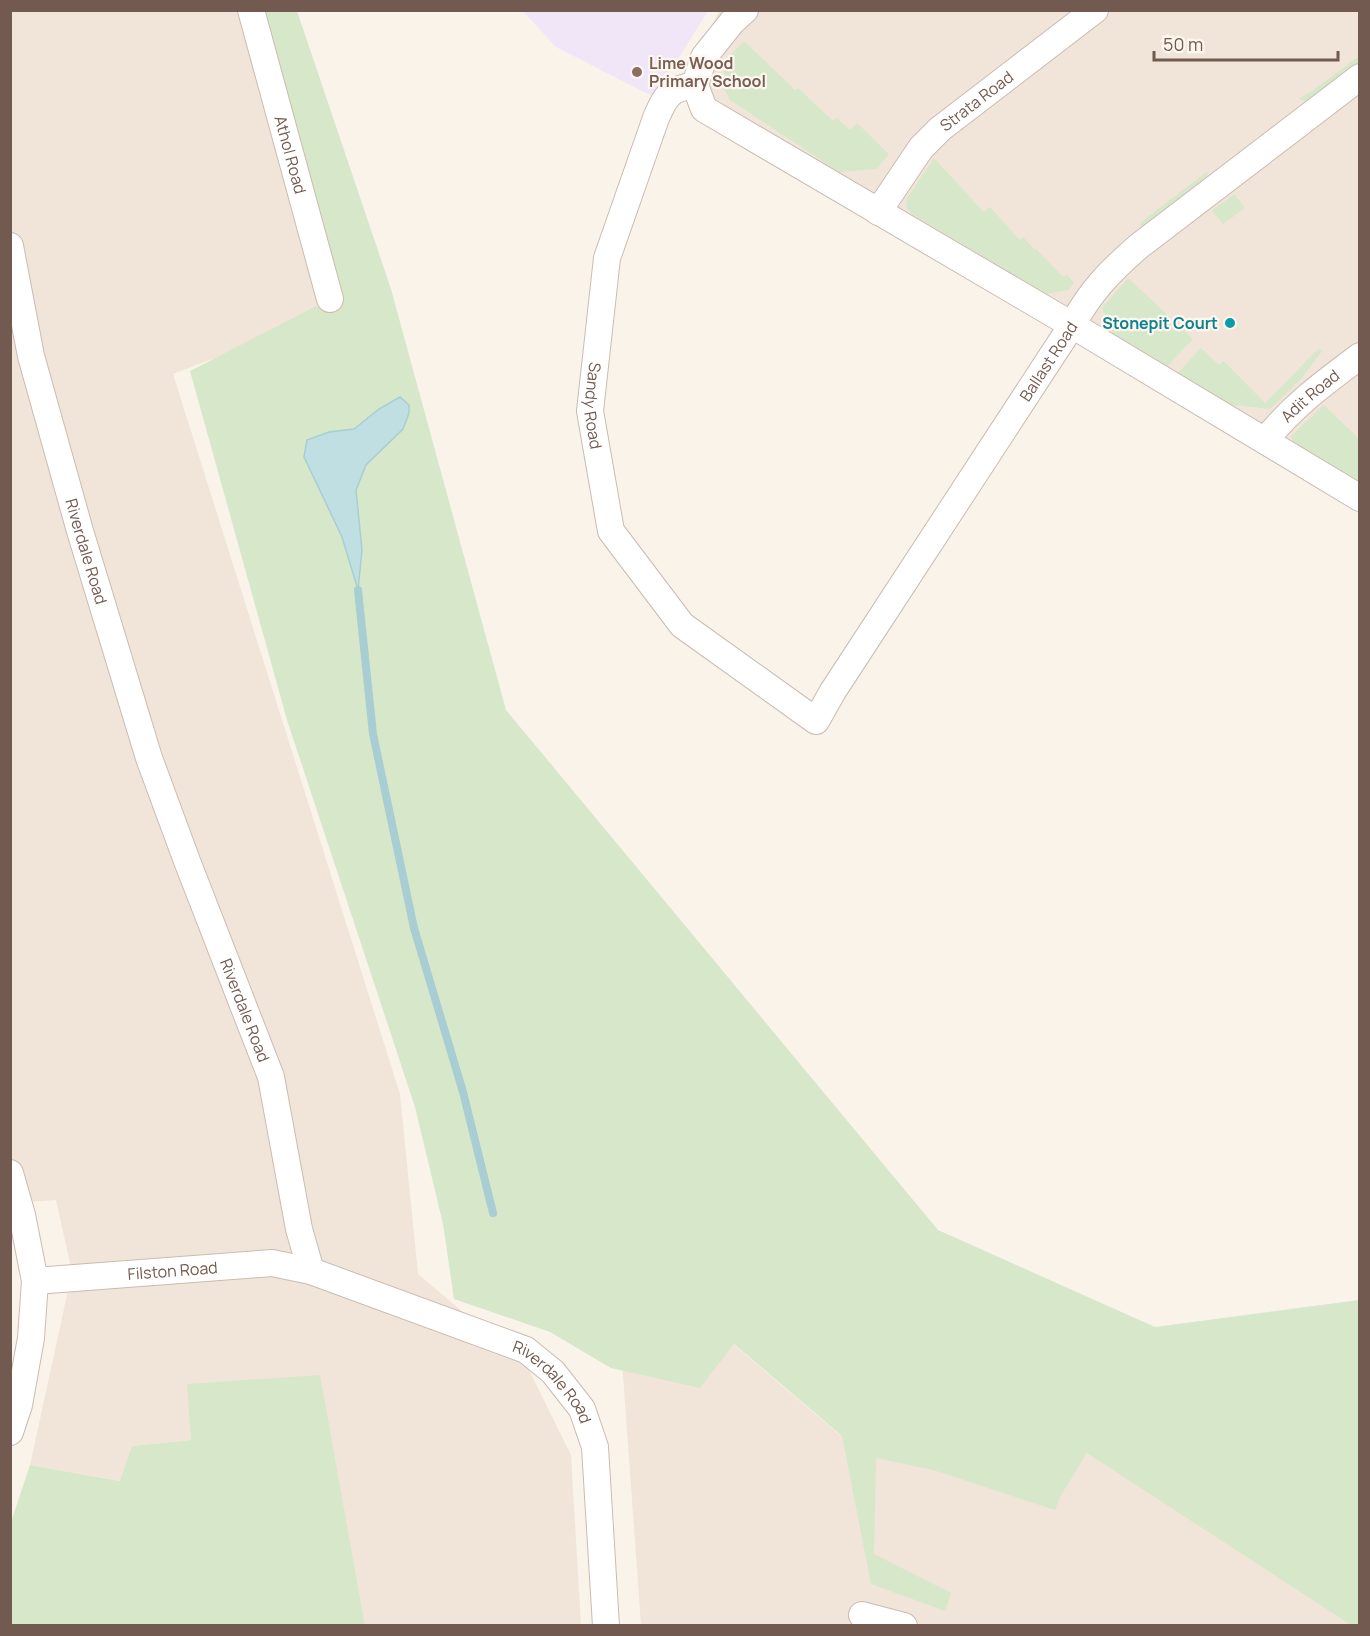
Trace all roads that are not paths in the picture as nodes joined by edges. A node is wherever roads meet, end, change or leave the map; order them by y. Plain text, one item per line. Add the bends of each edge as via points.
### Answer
1 (250, 10) edge
2 (745, 10) edge
3 (1095, 10) edge
4 (1359, 77) edge
5 (695, 85) junction
6 (878, 212) junction
7 (10, 246) edge
8 (330, 299) dead end
9 (1072, 325) junction
10 (1359, 356) edge
11 (1265, 441) junction
12 (1359, 498) edge
13 (816, 721) joint
14 (10, 1173) edge
15 (311, 1271) junction
16 (35, 1281) junction
17 (15, 1404) edge
18 (10, 1432) edge
19 (862, 1615) dead end
20 (606, 1626) edge
21 (904, 1626) edge

1 - 8 street, Athol Road
2 - 5 street via 704,57
3 - 6 street, Strata Road via 940,129 921,148
4 - 9 street, Ballast Road via 1138,246 1088,297
5 - 6 street via 704,109
5 - 13 street, Sandy Road via 677,88 665,97 607,258 590,411 611,531 682,625
6 - 9 street
7 - 15 street, Riverdale Road via 39,387 149,758 271,1077 299,1229
9 - 11 street
9 - 13 street, Ballast Road
10 - 11 street, Adit Road via 1302,400
11 - 12 street
14 - 16 street
15 - 16 street, Filston Road via 272,1263
15 - 20 street, Riverdale Road via 526,1350 553,1372 582,1409 595,1447
16 - 17 street via 31,1338
17 - 18 street
19 - 21 street

